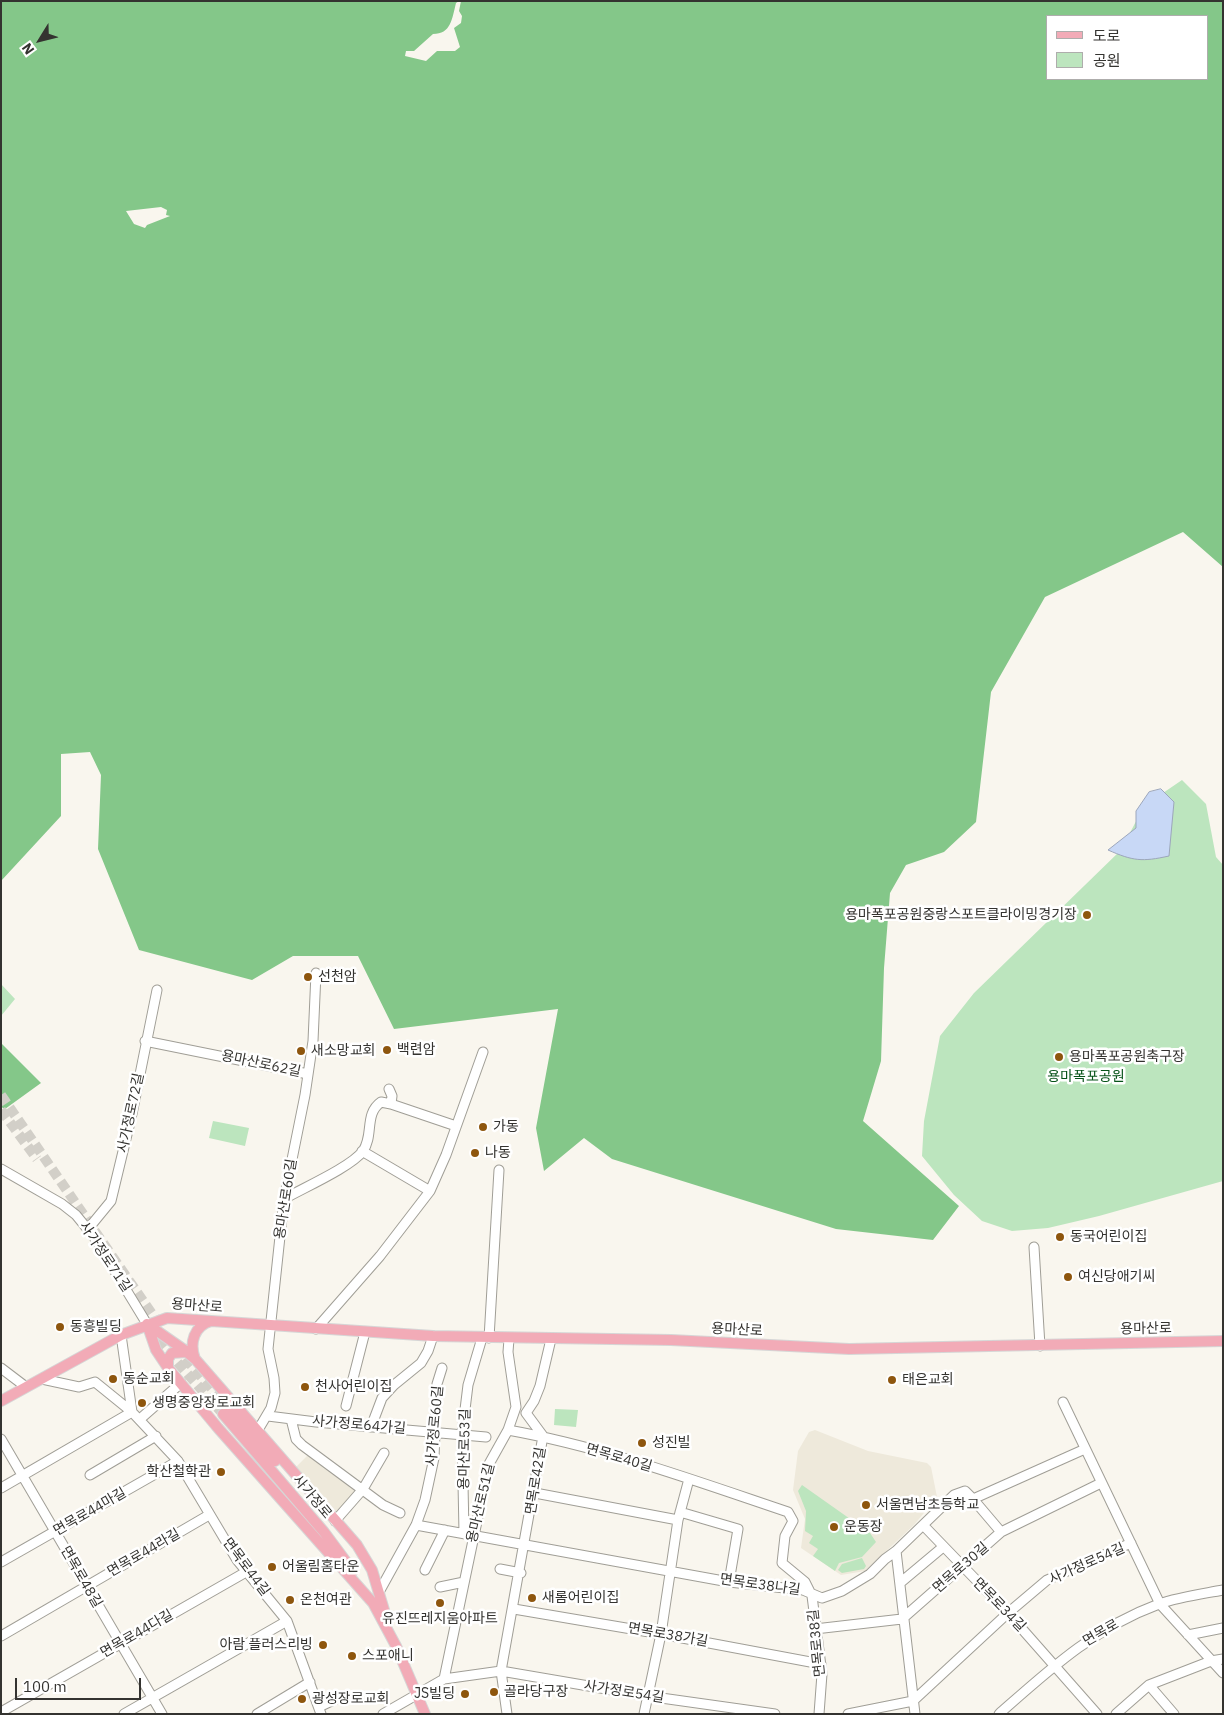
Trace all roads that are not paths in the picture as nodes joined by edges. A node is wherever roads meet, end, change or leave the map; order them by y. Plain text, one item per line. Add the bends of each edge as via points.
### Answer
1 (316, 973) dead end
2 (157, 990) dead end
3 (145, 1041) junction
4 (482, 1052) dead end
5 (308, 1074) junction
6 (389, 1089) dead end
7 (390, 1104) junction
8 (456, 1126) junction
9 (362, 1151) junction
10 (1, 1169) edge
11 (499, 1170) dead end
12 (430, 1191) junction
13 (284, 1199) junction
14 (88, 1229) junction
15 (1034, 1247) dead end
16 (212, 1321) junction
17 (147, 1324) junction
18 (270, 1325) junction
19 (316, 1329) junction
20 (365, 1332) junction
21 (121, 1335) junction
22 (433, 1336) junction
23 (486, 1338) junction
24 (509, 1339) junction
25 (552, 1339) junction
26 (1223, 1341) edge
27 (1040, 1346) junction
28 (187, 1352) junction
29 (196, 1360) junction
30 (1, 1368) edge
31 (168, 1368) junction
32 (442, 1368) dead end
33 (42, 1379) junction
34 (181, 1383) junction
35 (26, 1387) junction
36 (1, 1401) edge
37 (1063, 1402) dead end
38 (346, 1406) dead end
39 (132, 1412) junction
40 (268, 1416) junction
41 (140, 1419) junction
42 (291, 1419) junction
43 (371, 1427) junction
44 (258, 1430) junction
45 (508, 1430) junction
46 (434, 1431) junction
47 (462, 1434) junction
48 (156, 1436) junction
49 (486, 1436) dead end
50 (544, 1436) junction
51 (1, 1439) edge
52 (1085, 1449) junction
53 (384, 1453) dead end
54 (178, 1461) junction
55 (90, 1475) dead end
56 (22, 1476) junction
57 (689, 1479) junction
58 (1101, 1483) junction
59 (1, 1488) edge
60 (363, 1489) junction
61 (535, 1492) junction
62 (973, 1499) junction
63 (400, 1513) dead end
64 (209, 1515) junction
65 (679, 1516) junction
66 (335, 1521) junction
67 (416, 1525) junction
68 (923, 1525) junction
69 (445, 1530) junction
70 (55, 1532) junction
71 (1001, 1532) junction
72 (464, 1533) junction
73 (474, 1535) junction
74 (1131, 1543) junction
75 (525, 1546) junction
76 (943, 1547) junction
77 (896, 1552) junction
78 (1, 1562) edge
79 (963, 1568) junction
80 (425, 1570) dead end
81 (500, 1570) dead end
82 (672, 1571) junction
83 (246, 1572) junction
84 (521, 1573) junction
85 (464, 1582) junction
86 (729, 1582) junction
87 (900, 1583) junction
88 (86, 1587) junction
89 (440, 1587) dead end
90 (377, 1588) junction
91 (1223, 1590) edge
92 (812, 1596) junction
93 (373, 1603) junction
94 (1160, 1604) junction
95 (514, 1609) junction
96 (1008, 1613) junction
97 (902, 1619) junction
98 (287, 1620) junction
99 (1223, 1628) edge
100 (815, 1629) junction
101 (661, 1634) junction
102 (1188, 1635) junction
103 (1, 1636) edge
104 (392, 1638) junction
105 (122, 1643) junction
106 (1223, 1658) edge
107 (1211, 1661) junction
108 (821, 1664) junction
109 (1054, 1665) junction
110 (501, 1671) junction
111 (1223, 1673) edge
112 (444, 1679) junction
113 (310, 1682) junction
114 (1149, 1685) junction
115 (417, 1693) junction
116 (647, 1696) junction
117 (153, 1697) junction
118 (340, 1697) dead end
119 (913, 1701) junction
120 (320, 1710) edge
121 (1, 1712) edge
122 (263, 1712) edge
123 (1169, 1712) edge
124 (124, 1714) edge
125 (162, 1714) edge
126 (383, 1714) edge
127 (425, 1714) edge
128 (507, 1714) edge
129 (644, 1714) edge
130 (775, 1714) edge
131 (819, 1714) edge
132 (848, 1714) edge
133 (915, 1714) edge
134 (999, 1714) edge
135 (1097, 1714) edge
136 (1116, 1714) edge

1 - 5 street, 용마산로62길
2 - 3 street, 사가정로72길
3 - 5 street, 용마산로62길
3 - 14 street, 사가정로72길 via 111,1201
4 - 8 street
5 - 13 street, 용마산로60길
6 - 7 street via 392,1096
7 - 8 street
7 - 9 street via 381,1102 373,1110
8 - 12 street
9 - 12 street
9 - 13 street via 329,1175
10 - 14 street, 사가정로71길 via 62,1204
11 - 23 street, 용마산로53길
12 - 19 street via 380,1256
13 - 18 street, 용마산로60길
14 - 17 street, 사가정로71길
15 - 27 street
16 - 17 main road, 용마산로 via 167,1318
16 - 18 main road, 용마산로
16 - 29 main road via 201,1325 195,1333 192,1347
17 - 21 main road, 용마산로
17 - 28 main road
17 - 31 main road via 156,1350
18 - 19 main road, 용마산로
18 - 40 street, 용마산로60길 via 268,1349 275,1393
19 - 20 main road, 용마산로
20 - 22 main road, 용마산로
20 - 38 street
21 - 33 main road, 용마산로
21 - 39 street
22 - 23 main road, 용마산로
22 - 43 street via 420,1363 382,1398
23 - 24 main road, 용마산로
23 - 47 street, 용마산로53길 via 468,1385
24 - 25 main road, 용마산로
24 - 45 street, 용마산로51길 via 516,1407
25 - 27 main road, 용마산로 via 671,1340 850,1349
25 - 50 street, 면목로42길 via 540,1386 526,1413
26 - 27 main road, 용마산로
28 - 29 main road
28 - 31 main road via 172,1353
29 - 44 main road
30 - 35 street
31 - 34 main road
32 - 46 street, 사가정로60길 via 437,1384
33 - 35 main road, 용마산로
33 - 39 street via 79,1387 95,1382
34 - 41 street
34 - 93 main road
35 - 36 main road, 용마산로
37 - 52 street
39 - 41 street, 면목로44길
39 - 56 street
40 - 42 street, 사가정로64가길
40 - 44 street, 용마산로60길
41 - 48 street, 면목로44길
42 - 43 street, 사가정로64가길
42 - 60 street, 사가정로64가길 via 300,1443
43 - 46 street, 사가정로64가길
44 - 66 main road
45 - 50 street, 면목로40길
45 - 73 street, 용마산로51길 via 490,1460
46 - 47 street, 사가정로64가길
46 - 67 street, 사가정로60길 via 434,1458
47 - 49 street, 사가정로64가길
47 - 72 street, 용마산로53길
48 - 54 street, 면목로44길
48 - 55 street
50 - 57 street, 면목로40길
50 - 61 street, 면목로42길
51 - 56 street, 면목로48길
52 - 58 street
52 - 62 street
53 - 60 street
54 - 64 street, 면목로44길
54 - 70 street, 면목로44마길
56 - 59 street
56 - 70 street, 면목로48길
57 - 65 street
57 - 92 street, 면목로38길 via 788,1512 793,1521 785,1536 782,1563 805,1582
58 - 71 street, 면목로30길
58 - 74 street
60 - 63 street, 사가정로64가길 via 383,1505
60 - 66 street
61 - 65 street
61 - 75 street, 면목로42길
62 - 68 street, 면목로38나길 via 965,1491 954,1494
62 - 71 street
64 - 83 street, 면목로44길
64 - 88 street, 면목로44라길
65 - 82 street
65 - 86 street via 738,1529
66 - 90 main road via 365,1557
67 - 69 street, 면목로38나길
67 - 90 street, 사가정로60길
68 - 76 street, 면목로34길
68 - 77 street, 면목로38나길
69 - 72 street, 면목로38나길
69 - 80 street
70 - 78 street, 면목로44마길
70 - 88 street, 면목로48길
71 - 79 street, 면목로30길
72 - 73 street, 면목로38나길
73 - 75 street, 면목로38나길
73 - 85 street, 용마산로51길
74 - 94 street
74 - 96 street, 사가정로54길 via 1047,1580
75 - 82 street, 면목로38나길
75 - 84 street, 면목로42길
76 - 79 street, 면목로34길
76 - 87 street
77 - 87 street
77 - 92 street, 면목로38나길 via 848,1588 822,1598
79 - 96 street, 면목로34길
79 - 97 street, 면목로30길
81 - 84 street
82 - 86 street, 면목로38나길
82 - 101 street
83 - 98 street, 면목로44길
83 - 105 street, 면목로44다길
84 - 95 street, 면목로42길
85 - 89 street
85 - 112 street, 용마산로51길
86 - 92 street, 면목로38나길 via 803,1590
87 - 97 street
88 - 103 street, 면목로44라길
88 - 105 street, 면목로48길
90 - 93 main road, 사가정로 via 331,1525 226,1411 324,1532
90 - 104 main road
91 - 94 street, 면목로
92 - 100 street, 면목로38길
93 - 104 main road
94 - 102 street
94 - 109 street, 면목로 via 1092,1636
95 - 101 street, 면목로38가길
95 - 110 street, 면목로42길
96 - 109 street, 면목로34길
96 - 119 street, 사가정로54길
97 - 100 street
97 - 119 street
98 - 113 street, 면목로44길
98 - 117 street
99 - 102 street
100 - 108 street, 면목로38길
101 - 108 street, 면목로38가길
101 - 116 street
102 - 107 street
104 - 115 main road
105 - 117 street, 면목로48길
105 - 121 street, 면목로44다길
106 - 107 street
107 - 111 street
107 - 114 street
108 - 131 street, 면목로38길
109 - 134 street, 면목로
109 - 135 street, 면목로34길
110 - 112 street, 사가정로54길
110 - 116 street, 사가정로54길
110 - 128 street, 면목로42길
112 - 115 street, 사가정로54길
113 - 120 street, 면목로44길
113 - 122 street
114 - 123 street
114 - 136 street
115 - 126 street, 사가정로54길
115 - 127 main road
116 - 129 street
116 - 130 street, 사가정로54길
117 - 124 street
117 - 125 street, 면목로48길
118 - 120 street, 면목로44길
119 - 132 street
119 - 133 street

